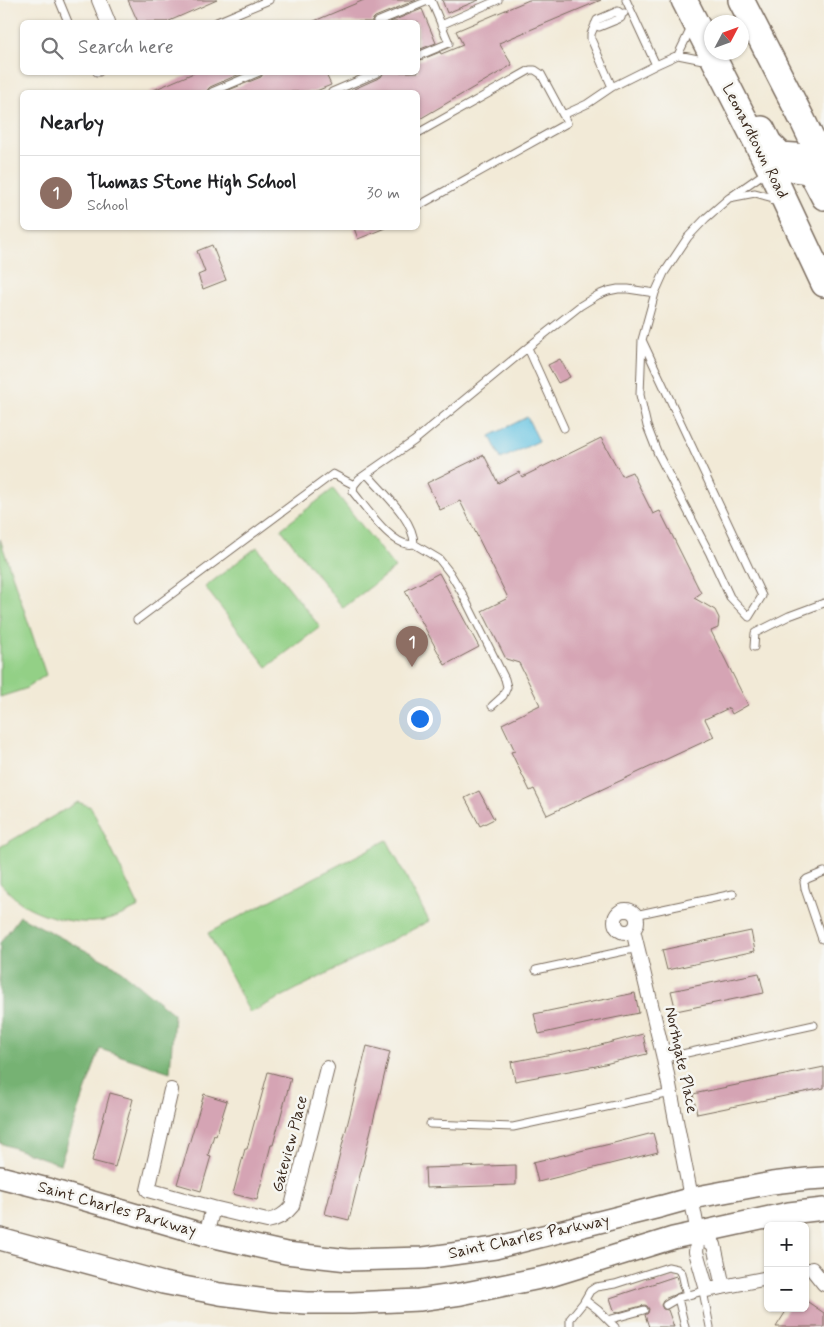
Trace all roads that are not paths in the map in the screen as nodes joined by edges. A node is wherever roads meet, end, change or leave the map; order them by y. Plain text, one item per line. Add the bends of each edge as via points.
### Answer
1 (58, 0) edge
2 (99, 0) edge
3 (269, 0) edge
4 (430, 0) edge
5 (498, 0) edge
6 (626, 0) edge
7 (741, 0) edge
8 (631, 10) junction
9 (690, 10) edge
10 (67, 20) edge
11 (107, 20) edge
12 (222, 20) edge
13 (382, 20) edge
14 (441, 24) junction
15 (420, 55) edge
16 (678, 55) junction
17 (656, 65) junction
18 (719, 69) junction
19 (252, 75) edge
20 (373, 75) edge
21 (612, 87) junction
22 (217, 90) edge
23 (337, 90) edge
24 (563, 116) junction
25 (814, 125) edge
26 (420, 132) edge
27 (823, 160) edge
28 (770, 169) junction
29 (824, 197) edge
30 (729, 198) junction
31 (420, 205) edge
32 (777, 206) dead end
33 (817, 281) edge
34 (655, 293) junction
35 (642, 340) junction
36 (528, 348) junction
37 (564, 428) dead end
38 (367, 474) junction
39 (354, 484) junction
40 (414, 544) junction
41 (824, 603) edge
42 (137, 620) dead end
43 (754, 647) dead end
44 (492, 706) dead end
45 (824, 872) edge
46 (733, 894) dead end
47 (635, 914) junction
48 (633, 930) junction
49 (822, 939) dead end
50 (638, 948) junction
51 (536, 970) dead end
52 (814, 1025) dead end
53 (664, 1058) junction
54 (327, 1068) dead end
55 (171, 1090) dead end
56 (671, 1093) junction
57 (430, 1124) dead end
58 (0, 1177) edge
59 (824, 1178) edge
60 (692, 1198) junction
61 (213, 1208) junction
62 (824, 1209) edge
63 (698, 1233) junction
64 (206, 1235) junction
65 (0, 1240) edge
66 (814, 1269) edge
67 (764, 1279) edge
68 (824, 1284) edge
69 (723, 1286) junction
70 (705, 1291) junction
71 (687, 1296) junction
72 (678, 1298) junction
73 (584, 1300) junction
74 (666, 1305) dead end
75 (644, 1310) dead end
76 (608, 1320) junction
77 (570, 1327) edge
78 (614, 1327) edge
79 (685, 1327) edge
80 (710, 1327) edge

1 - 10 lane
2 - 11 street
3 - 12 lane
4 - 13 lane
4 - 14 lane
5 - 14 lane
6 - 8 lane
7 - 25 highway
8 - 17 lane
8 - 21 lane via 622,14 618,11 597,20 590,34
9 - 16 lane
9 - 18 highway, Leonardtown Road
14 - 15 lane via 449,43
16 - 17 lane
16 - 18 lane via 693,57
17 - 21 lane
18 - 27 highway via 750,104 769,144 781,156
18 - 28 highway, Leonardtown Road
19 - 22 lane
20 - 23 lane
21 - 24 lane
24 - 26 lane via 541,74 530,70
24 - 31 lane via 567,123
25 - 27 highway
28 - 29 highway via 809,172
28 - 30 lane
28 - 33 highway, Leonardtown Road
30 - 32 lane via 755,194 772,198
30 - 34 lane via 688,236
34 - 35 lane
34 - 36 lane via 618,289 598,295
35 - 35 lane via 640,395 647,426 730,597 749,617 762,596
36 - 37 lane
36 - 38 lane via 414,441
38 - 39 lane
38 - 40 lane via 405,518 414,536
39 - 40 lane via 353,492 392,538 404,544
39 - 42 lane via 333,474
40 - 44 lane via 439,559 450,573 505,679 507,687 503,696
41 - 43 lane via 755,633
45 - 49 lane via 804,882
46 - 47 lane
47 - 48 street via 637,922
47 - 48 street via 626,910 615,918 615,925 620,931
48 - 50 street, Northgate Place
50 - 51 lane
50 - 53 street, Northgate Place
52 - 53 lane
53 - 56 street, Northgate Place
54 - 61 street, Gateview Place via 288,1212 267,1221
55 - 61 street via 148,1190
56 - 57 lane via 513,1127
56 - 60 street, Northgate Place
58 - 64 main road, Saint Charles Parkway
59 - 60 main road, Saint Charles Parkway via 772,1183
60 - 63 street, Northgate Place
60 - 64 main road, Saint Charles Parkway via 495,1248 424,1258 348,1260 286,1253
61 - 64 street
62 - 63 main road via 789,1213
63 - 65 main road via 541,1278 419,1300 351,1304 276,1301 220,1294 163,1283
63 - 69 street via 714,1245
63 - 70 street, Northgate Place via 696,1252
66 - 68 street
67 - 69 street
69 - 70 street
70 - 71 lane
70 - 80 lane
71 - 72 lane
71 - 73 lane via 682,1273 668,1267 596,1287
72 - 74 lane
72 - 79 lane
73 - 76 lane
73 - 77 lane via 570,1319
75 - 76 lane
76 - 78 lane

